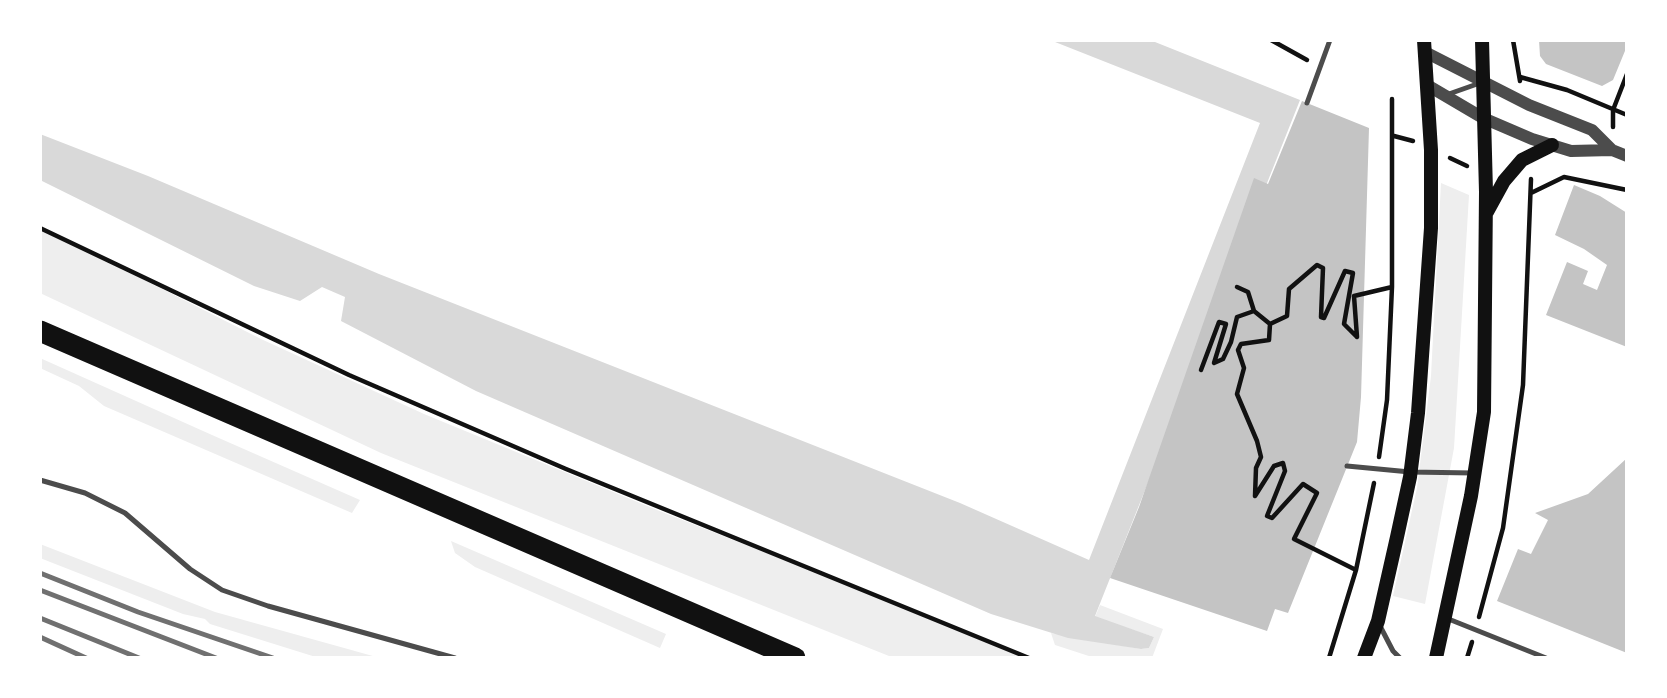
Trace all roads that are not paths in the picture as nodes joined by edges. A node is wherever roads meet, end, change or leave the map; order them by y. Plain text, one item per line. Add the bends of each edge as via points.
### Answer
1 (1330, 40) edge
2 (1482, 40) edge
3 (1425, 46) edge
4 (1483, 82) junction
5 (1427, 85) junction
6 (1443, 96) junction
7 (1307, 103) dead end
8 (1483, 118) junction
9 (1552, 145) junction
10 (1612, 150) junction
11 (1627, 156) edge
12 (1485, 216) junction
13 (40, 331) edge
14 (1347, 466) dead end
15 (1410, 472) junction
16 (1474, 473) junction
17 (40, 480) edge
18 (1446, 618) junction
19 (1378, 621) junction
20 (456, 658) edge
21 (795, 658) edge
22 (1364, 658) edge
23 (1400, 658) edge
24 (1436, 658) edge
25 (1546, 658) edge

1 - 7 lane
2 - 4 main road
3 - 4 street
3 - 5 main road
4 - 6 lane
4 - 8 main road
4 - 10 street via 1592,130
5 - 6 street
5 - 15 main road via 1431,150 1425,338
6 - 8 street
8 - 9 street
8 - 12 main road
9 - 10 street
9 - 12 main road via 1522,160
10 - 11 street
12 - 16 main road via 1484,412
13 - 21 highway
14 - 15 lane
15 - 16 lane
15 - 19 main road
16 - 18 main road
17 - 20 lane via 85,493 125,513 222,590
18 - 24 main road
18 - 25 lane
19 - 22 main road
19 - 23 lane

